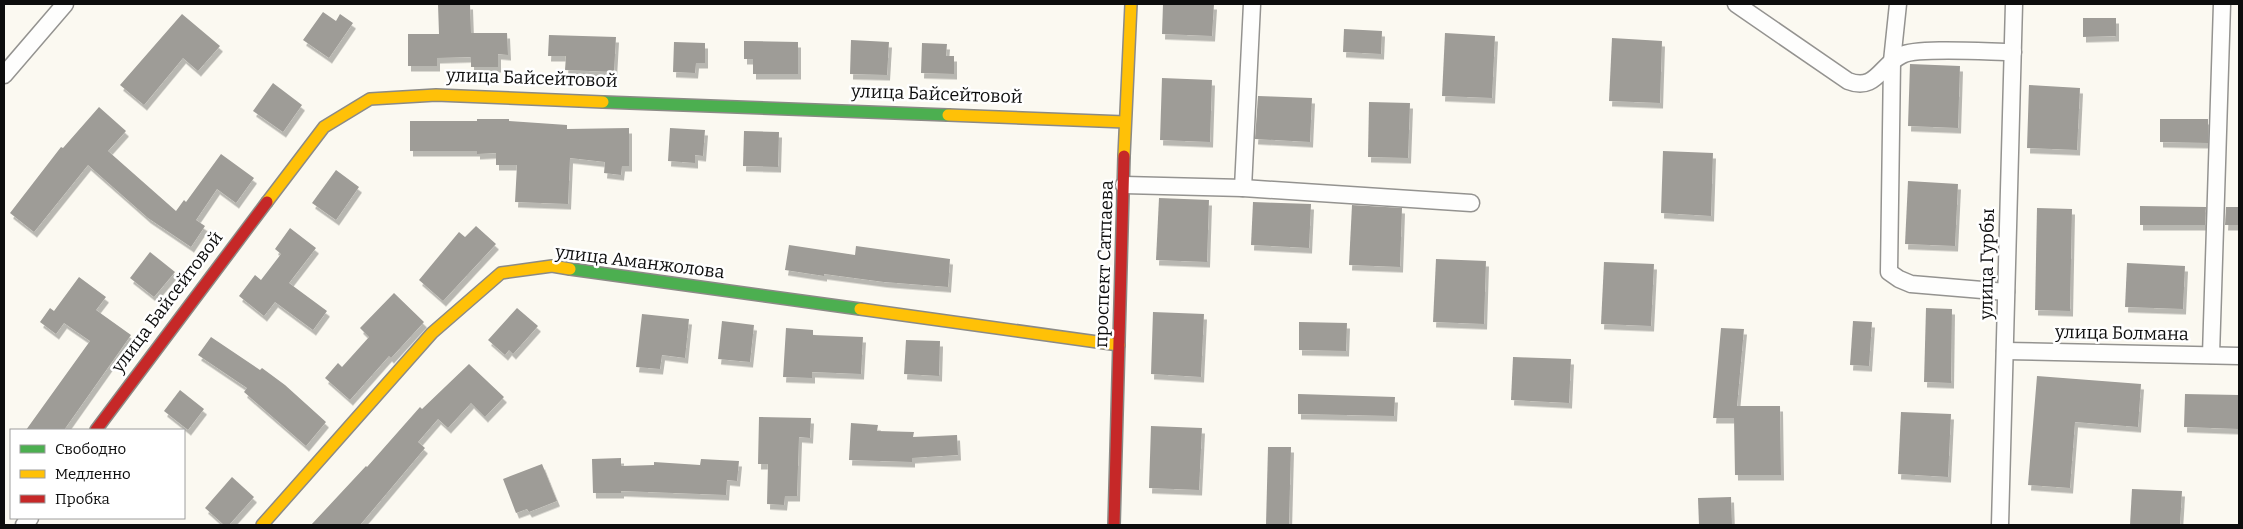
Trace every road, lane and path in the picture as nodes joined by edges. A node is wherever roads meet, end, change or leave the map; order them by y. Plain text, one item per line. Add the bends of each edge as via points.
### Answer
1 (65, 4) edge
2 (1131, 4) edge
3 (1252, 4) edge
4 (1736, 4) edge
5 (1898, 4) edge
6 (2014, 4) edge
7 (2222, 4) edge
8 (2013, 52) junction
9 (1892, 61) junction
10 (4, 75) edge
11 (1126, 122) junction
12 (1124, 185) junction
13 (1243, 188) junction
14 (1471, 203) dead end
15 (2006, 292) junction
16 (1119, 345) junction
17 (2005, 351) junction
18 (2211, 355) junction
19 (2239, 356) edge
20 (97, 429) edge
21 (262, 525) edge
22 (1114, 525) edge
23 (2000, 525) edge

1 - 10 street
2 - 11 street, проспект Сатпаева
3 - 13 street
4 - 9 street via 1858,85 1868,84
5 - 9 street
6 - 8 street, улица Гурбы
7 - 18 street
8 - 9 street via 1909,52
8 - 15 street, улица Гурбы
9 - 15 street via 1889,272 1911,284
11 - 12 street, проспект Сатпаева
11 - 20 street, улица Байсейтовой via 436,94 370,98 324,127
12 - 13 street
12 - 16 street, проспект Сатпаева
13 - 14 street
15 - 17 street, улица Гурбы
16 - 21 street, улица Аманжолова via 552,266 501,273 432,332
16 - 22 street, проспект Сатпаева
17 - 18 street, улица Болмана
17 - 23 street, улица Гурбы
18 - 19 street, улица Болмана

